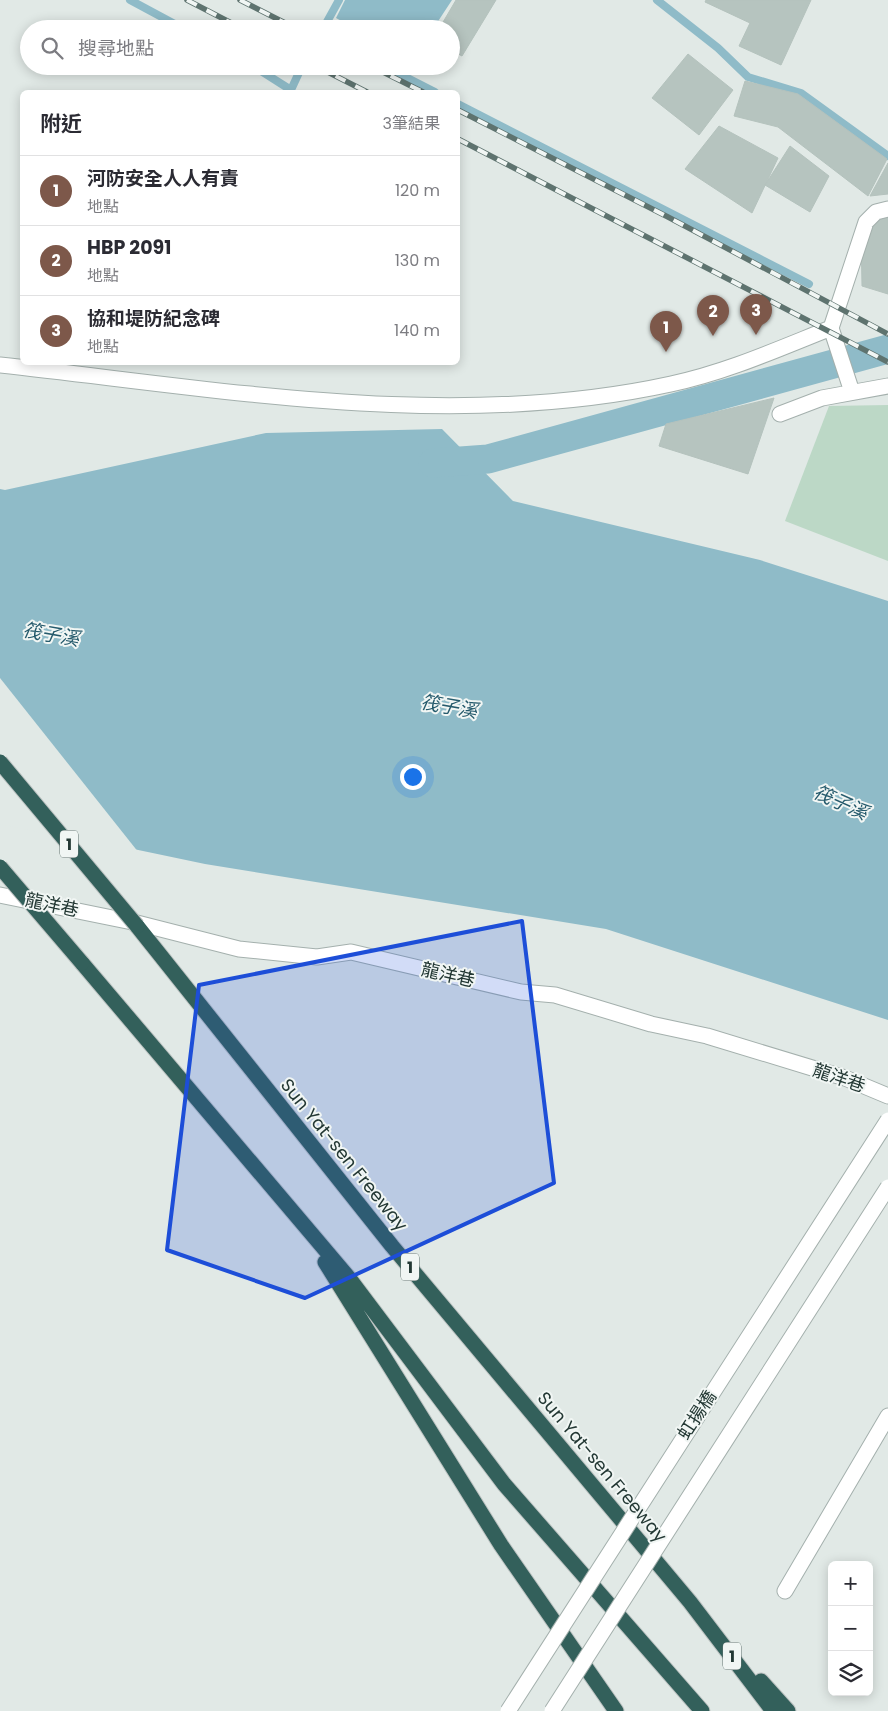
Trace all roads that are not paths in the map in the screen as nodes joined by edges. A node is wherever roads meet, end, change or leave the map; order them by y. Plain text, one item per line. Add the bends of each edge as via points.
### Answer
1 (888, 209) edge
2 (831, 328) junction
3 (0, 365) edge
4 (888, 386) edge
5 (852, 392) junction
6 (780, 414) dead end
7 (0, 762) edge
8 (0, 867) edge
9 (0, 895) edge
10 (888, 1096) edge
11 (888, 1120) edge
12 (888, 1186) edge
13 (295, 1214) junction
14 (888, 1416) edge
15 (785, 1591) dead end
16 (690, 1602) junction
17 (508, 1711) edge
18 (552, 1711) edge
19 (616, 1711) edge
20 (702, 1711) edge
21 (773, 1711) edge
22 (788, 1711) edge

1 - 2 street via 876,212 866,222
2 - 3 street via 738,366 671,384 561,402 506,405 385,404 200,389
2 - 5 street
4 - 5 street
5 - 6 street via 822,398
7 - 16 highway, Sun Yat-sen Freeway / 1, bridge via 137,926 392,1246
8 - 13 highway, bridge
9 - 10 street, 龍洋巷 via 137,923 239,949 317,957 351,952 520,992 555,995 845,1078
11 - 17 street, 虹揚橋, bridge
12 - 18 street, bridge
13 - 19 highway via 501,1544
13 - 20 highway via 349,1278 504,1484
14 - 15 street
16 - 21 highway, Sun Yat-sen Freeway / 1
16 - 22 highway

